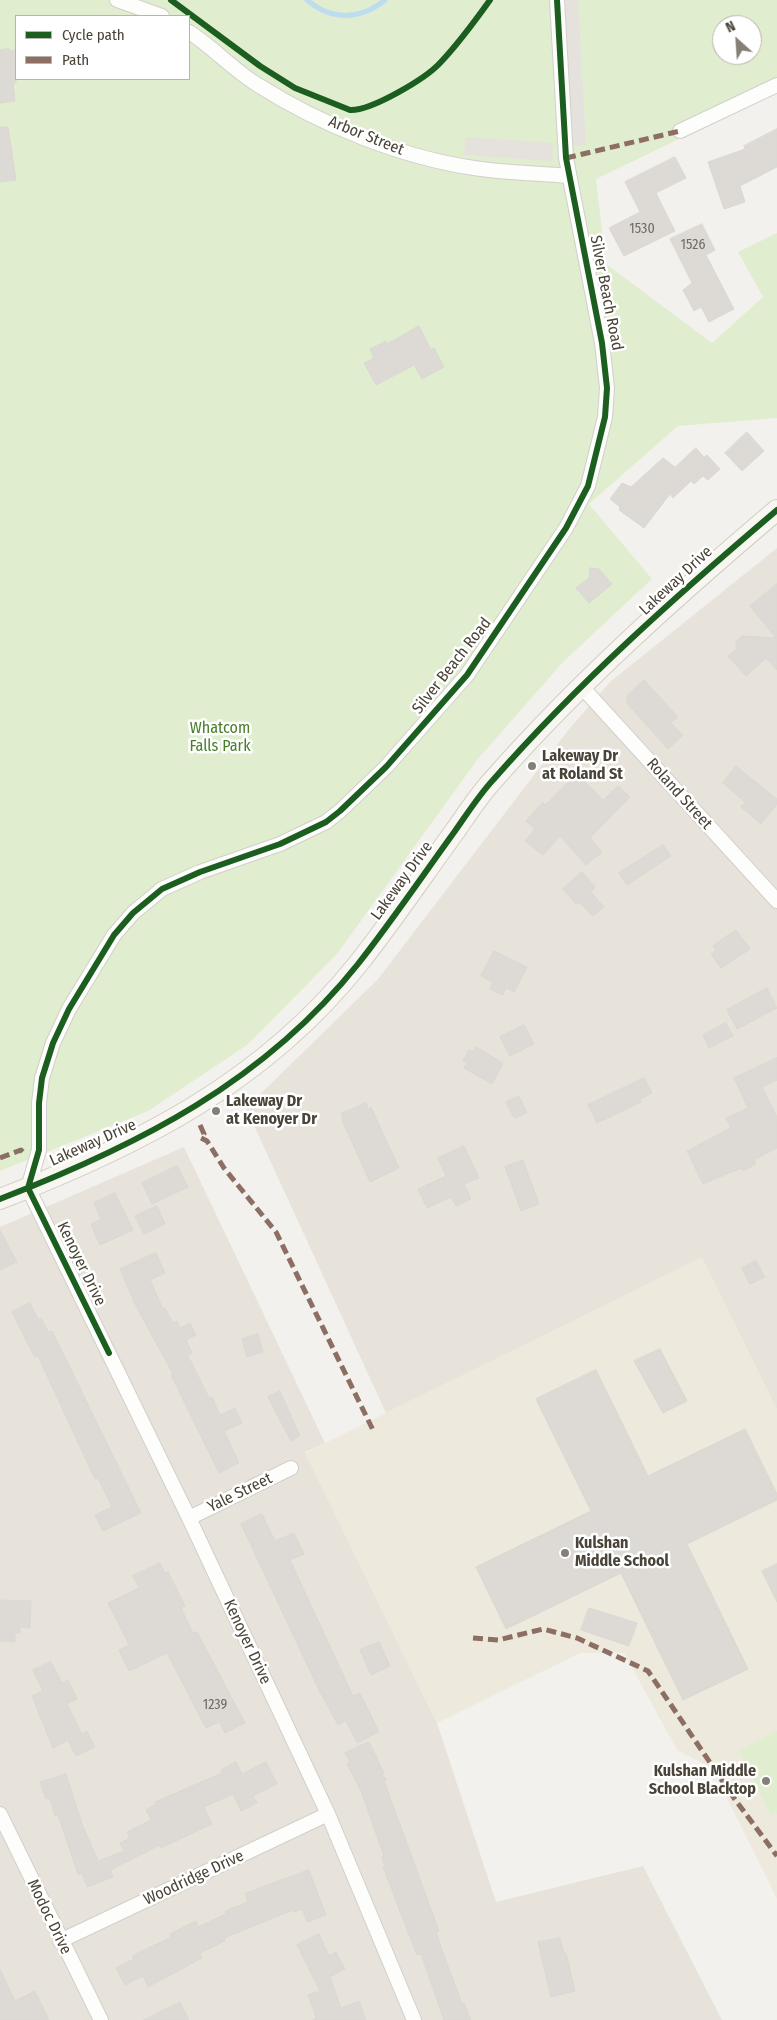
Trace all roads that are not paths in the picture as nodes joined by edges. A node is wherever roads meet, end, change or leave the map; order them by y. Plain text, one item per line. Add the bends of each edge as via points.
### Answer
1 (117, 0) edge
2 (557, 0) edge
3 (159, 15) edge
4 (190, 33) edge
5 (777, 85) edge
6 (680, 131) dead end
7 (569, 176) junction
8 (777, 510) edge
9 (581, 686) junction
10 (777, 901) edge
11 (28, 1188) junction
12 (0, 1199) edge
13 (291, 1468) dead end
14 (189, 1518) junction
15 (0, 1814) edge
16 (328, 1814) junction
17 (60, 1941) junction
18 (100, 2020) edge
19 (414, 2020) edge

1 - 3 street
2 - 7 street, Silver Beach Road
4 - 7 street, Arbor Street via 256,84 286,102 386,146 428,159 475,168
5 - 6 street
7 - 11 street, Silver Beach Road via 602,343 607,388 598,452 578,508 467,675 386,767 340,811 326,822 280,844 162,889 133,913 114,935 69,1009 53,1043 42,1078 39,1150
8 - 9 main road, Lakeway Drive
9 - 10 street, Roland Street
9 - 11 main road, Lakeway Drive via 491,781 359,962 296,1032 270,1055 192,1109 157,1129
11 - 12 main road, Lakeway Drive
11 - 14 street, Kenoyer Drive
13 - 14 street, Yale Street
14 - 16 street, Kenoyer Drive
15 - 17 street, Modoc Drive
16 - 17 street, Woodridge Drive
16 - 19 street, Kenoyer Drive
17 - 18 street, Modoc Drive

